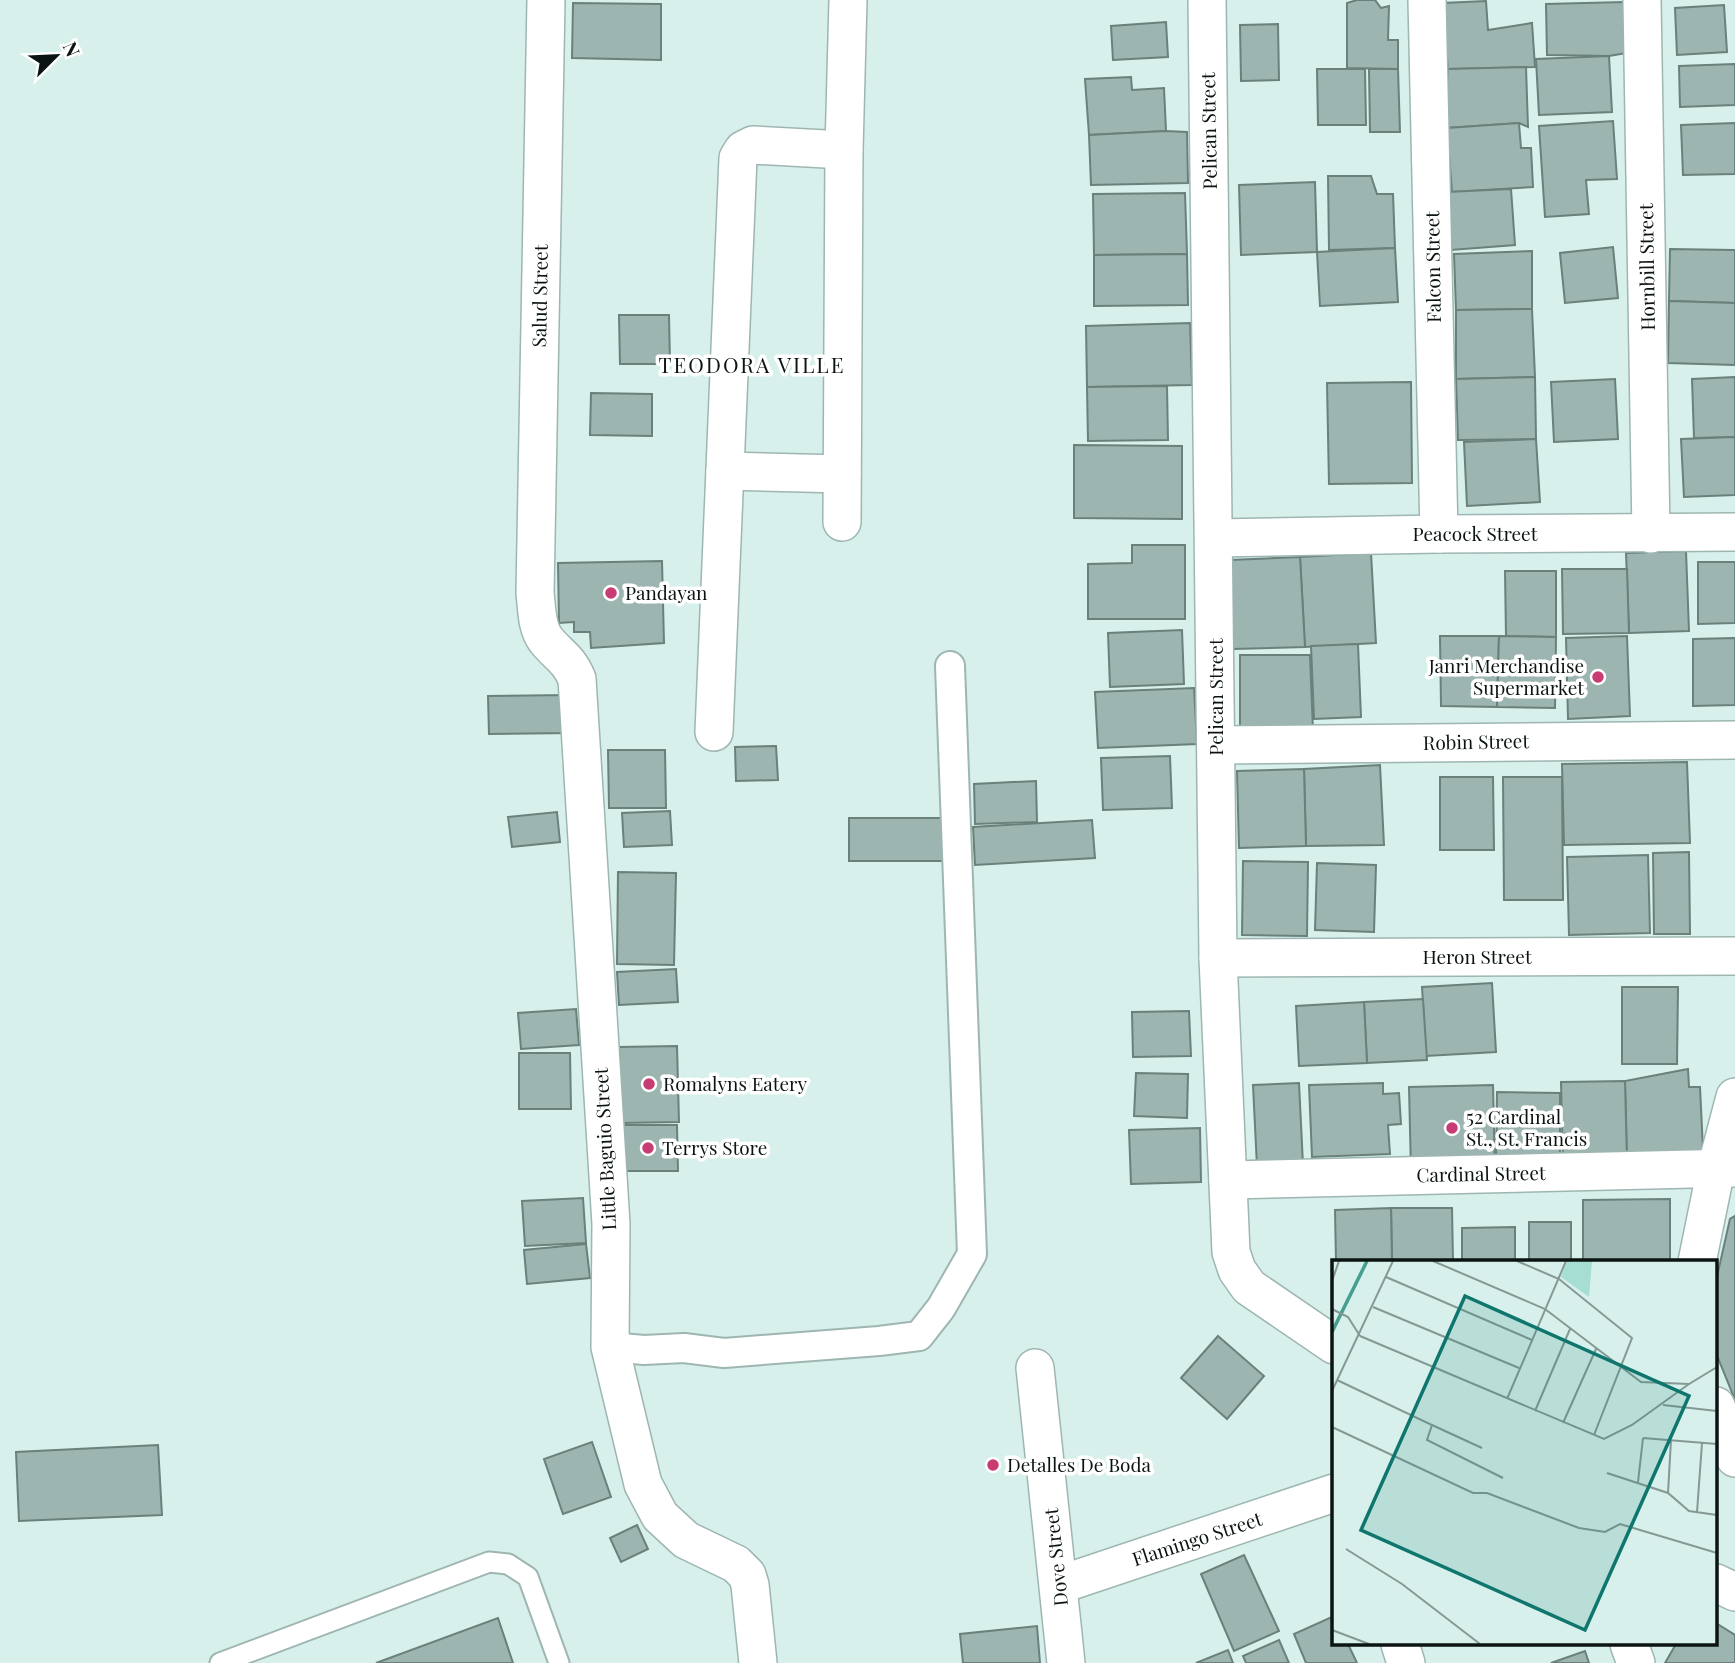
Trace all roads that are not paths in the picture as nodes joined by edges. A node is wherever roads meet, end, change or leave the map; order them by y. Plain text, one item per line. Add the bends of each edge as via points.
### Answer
1 (546, 0) edge
2 (848, 0) edge
3 (1207, 0) edge
4 (1427, 0) edge
5 (1642, 0) edge
6 (844, 150) junction
7 (725, 471) junction
8 (842, 474) junction
9 (842, 522) dead end
10 (1735, 532) edge
11 (1440, 534) junction
12 (1651, 534) junction
13 (1215, 538) junction
14 (535, 593) joint
15 (950, 666) dead end
16 (714, 732) dead end
17 (1735, 740) edge
18 (1216, 745) junction
19 (1735, 956) edge
20 (1218, 958) junction
21 (1735, 1097) edge
22 (1725, 1169) edge
23 (1228, 1180) junction
24 (1698, 1260) edge
25 (1332, 1344) edge
26 (610, 1347) junction
27 (1035, 1368) dead end
28 (1718, 1411) edge
29 (1735, 1458) edge
30 (1332, 1494) edge
31 (1718, 1584) edge
32 (1059, 1585) junction
33 (1735, 1592) edge
34 (1401, 1646) edge
35 (1630, 1646) edge
36 (220, 1663) edge
37 (559, 1663) edge
38 (758, 1663) edge
39 (1066, 1663) edge
40 (1406, 1663) edge
41 (1636, 1663) edge

1 - 14 street, Salud Street
2 - 6 street
3 - 13 street, Pelican Street
4 - 11 street, Falcon Street
5 - 12 street, Hornbill Street
6 - 7 street via 754,145 738,158
6 - 8 street
7 - 8 street
7 - 16 street
8 - 9 street
10 - 12 street, Peacock Street
11 - 12 street, Peacock Street
11 - 13 street, Peacock Street
13 - 18 street, Pelican Street
14 - 26 street, Little Baguio Street via 539,626 577,679 611,1224
15 - 26 street via 971,1254 941,1308 919,1336 724,1353
17 - 18 street, Robin Street
18 - 20 street, Pelican Street
19 - 20 street, Heron Street
20 - 23 street, Pelican Street
21 - 22 street
22 - 23 street, Cardinal Street
22 - 24 street
23 - 25 street, Pelican Street via 1231,1252 1237,1270 1249,1287
26 - 38 street, Little Baguio Street via 643,1484 660,1516 686,1540 736,1564 747,1575
27 - 32 street, Dove Street
28 - 29 street
30 - 32 street, Flamingo Street
31 - 33 street
32 - 39 street, Dove Street
34 - 40 street
35 - 41 street
36 - 37 lane via 489,1562 508,1564 528,1577

